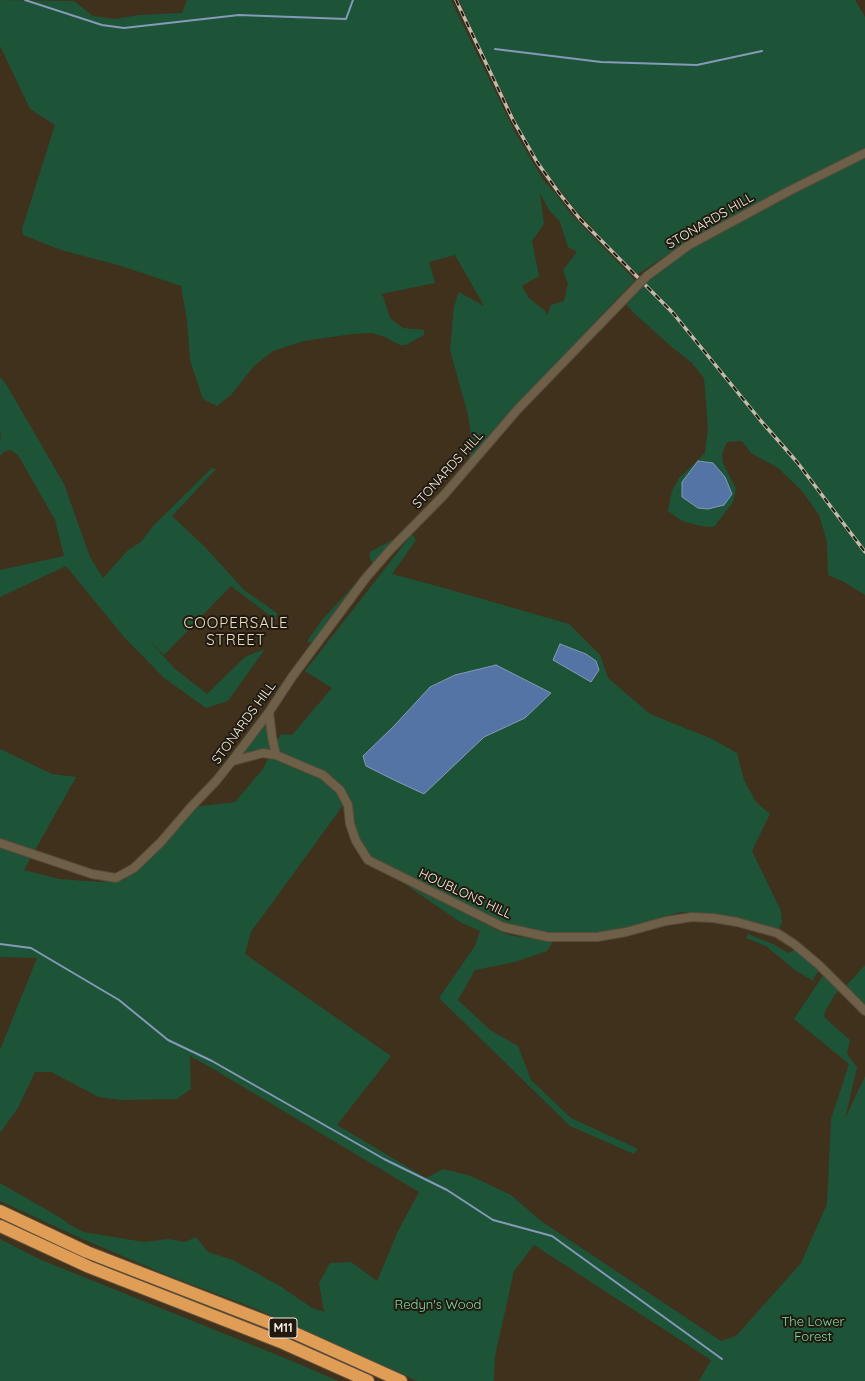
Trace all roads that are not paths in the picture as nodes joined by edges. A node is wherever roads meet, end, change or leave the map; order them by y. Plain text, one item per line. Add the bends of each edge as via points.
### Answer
1 (865, 153) edge
2 (269, 712) junction
3 (276, 755) junction
4 (232, 761) junction
5 (0, 843) edge
6 (865, 1011) edge
7 (0, 1211) edge
8 (0, 1226) edge
9 (368, 1381) edge
10 (401, 1381) edge

1 - 2 street, STONARDS HILL, bridge via 689,245 647,276 518,409 444,495 390,550 328,628
2 - 3 street
2 - 4 street, STONARDS HILL
3 - 4 street, HOUBLONS HILL via 263,753
3 - 6 street, HOUBLONS HILL via 323,775 340,790 348,805 350,824 356,841 368,860 503,927 548,937 596,937 692,917 737,922 777,933 794,944 820,965
4 - 5 street, STONARDS HILL via 161,842 134,868 116,878 92,874
7 - 10 highway, M11 via 87,1252 288,1330
8 - 9 highway, M11 via 89,1267 269,1338

